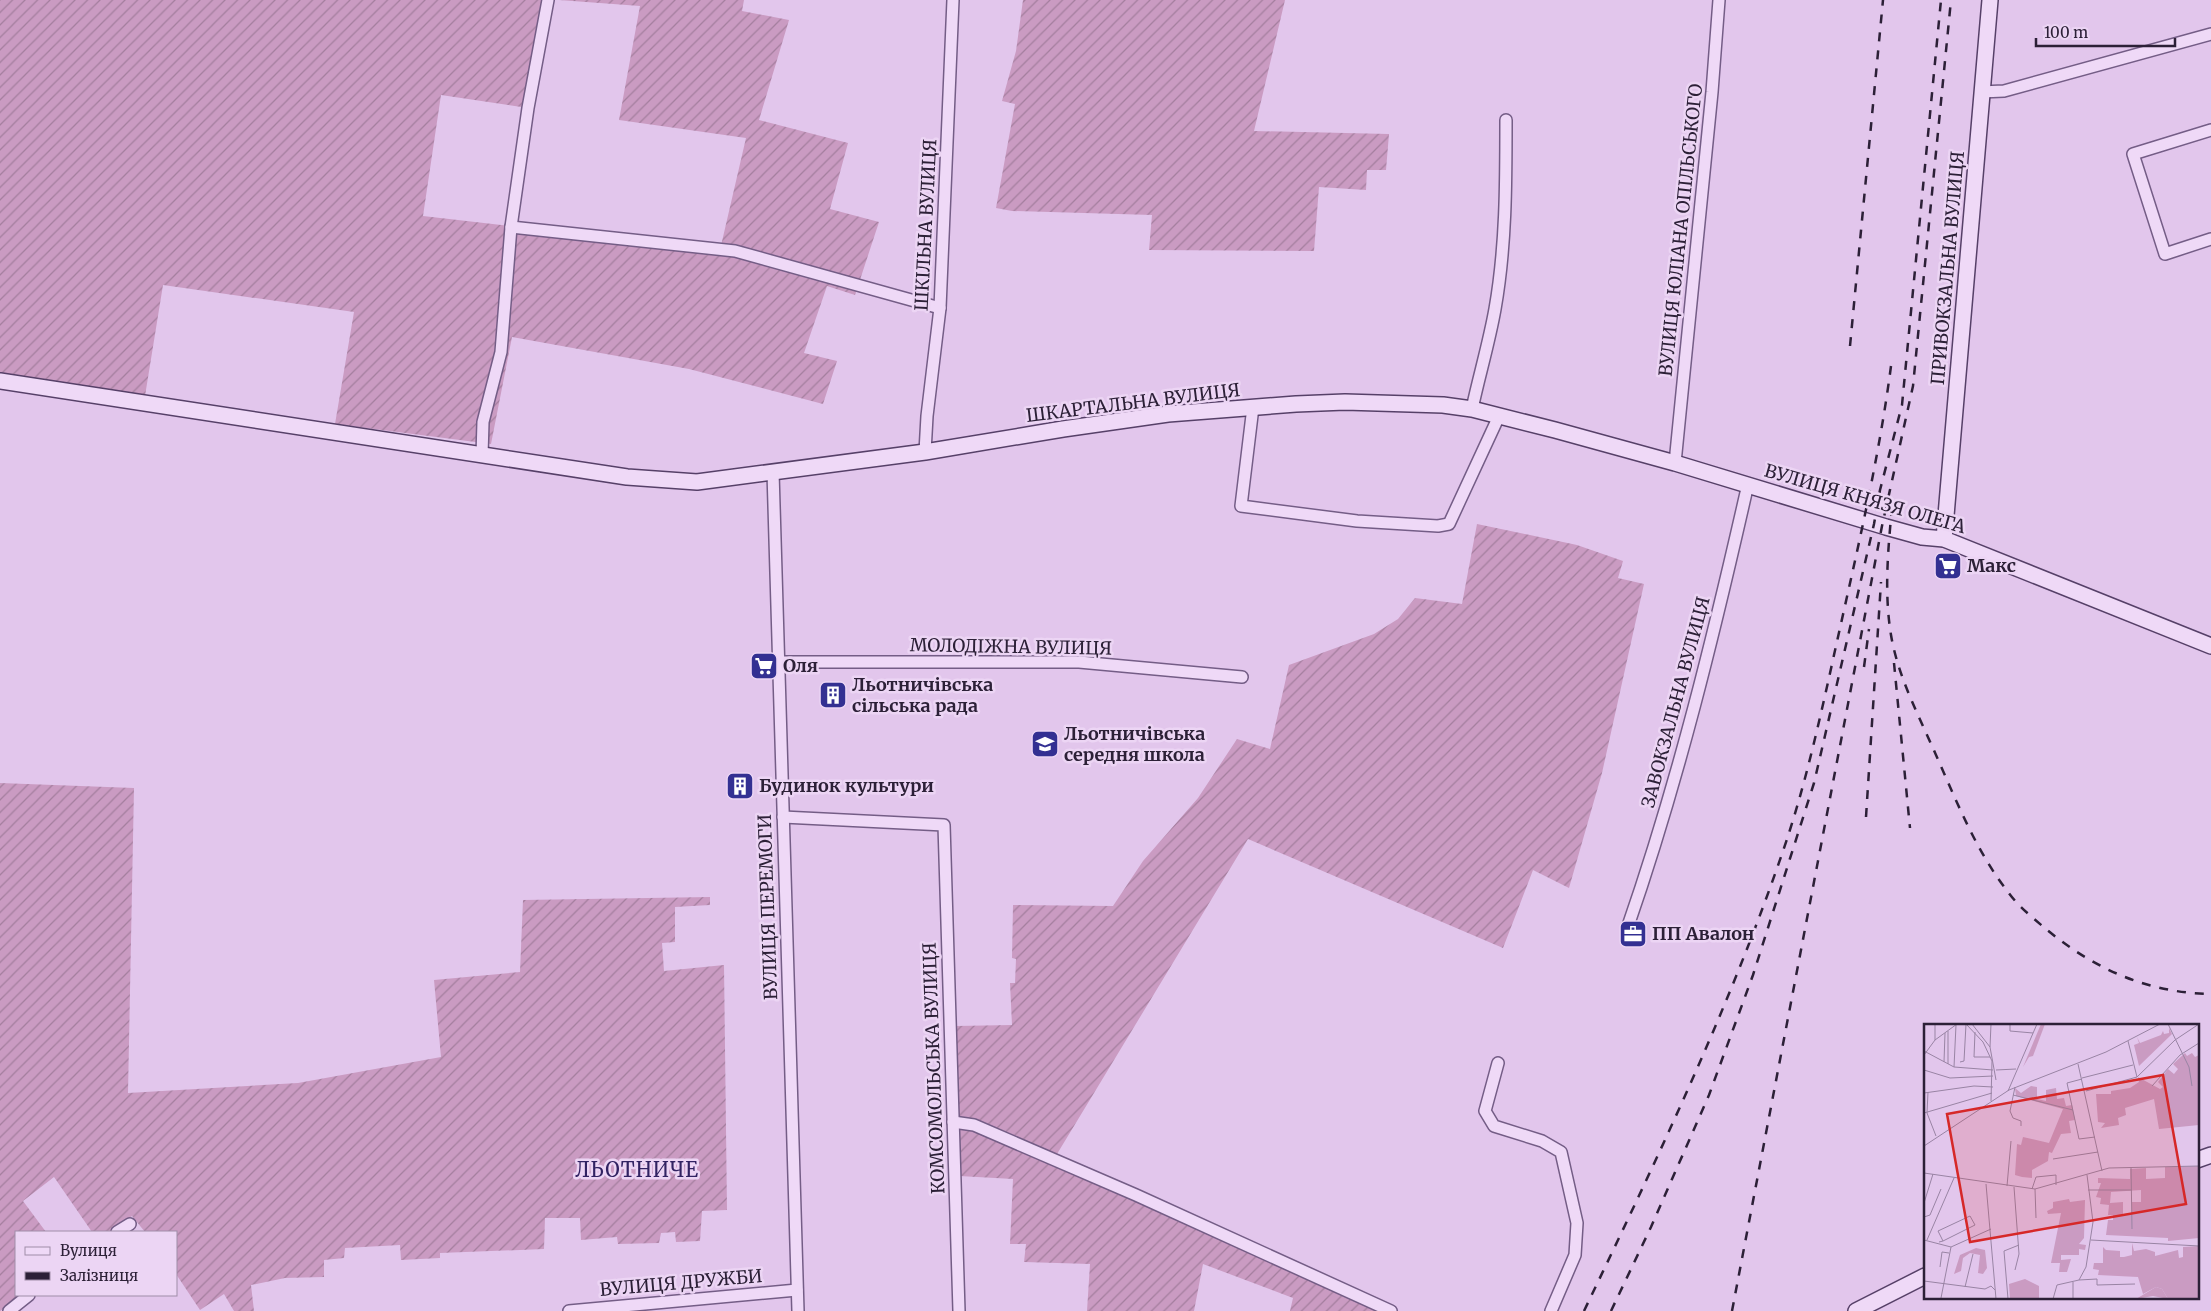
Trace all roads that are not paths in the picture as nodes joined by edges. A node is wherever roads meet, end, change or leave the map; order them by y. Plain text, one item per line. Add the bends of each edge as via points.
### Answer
1 (548, 0) edge
2 (953, 0) edge
3 (1719, 0) edge
4 (1990, 0) edge
5 (2211, 34) edge
6 (1981, 92) junction
7 (1506, 120) dead end
8 (2211, 130) edge
9 (511, 227) junction
10 (2211, 239) edge
11 (940, 308) junction
12 (0, 381) edge
13 (1253, 407) junction
14 (1472, 409) junction
15 (1499, 416) junction
16 (925, 452) junction
17 (482, 455) junction
18 (1675, 462) junction
19 (773, 472) junction
20 (1748, 484) junction
21 (1944, 539) junction
22 (2211, 646) edge
23 (779, 662) junction
24 (1242, 676) dead end
25 (783, 817) junction
26 (1628, 926) dead end
27 (1498, 1063) dead end
28 (954, 1122) junction
29 (2211, 1155) edge
30 (2198, 1160) edge
31 (130, 1224) dead end
32 (120, 1231) edge
33 (1924, 1277) edge
34 (796, 1290) junction
35 (28, 1296) edge
36 (9, 1311) edge
37 (569, 1311) edge
38 (798, 1311) edge
39 (959, 1311) edge
40 (1391, 1311) edge
41 (1551, 1311) edge
42 (1856, 1311) edge

1 - 9 street
2 - 11 street, ШКІЛЬНА ВУЛИЦЯ
3 - 18 street, ВУЛИЦЯ ЮЛІАНА ОПІЛЬСЬКОГО
4 - 6 street, ПРИВОКЗАЛЬНА ВУЛИЦЯ
5 - 6 street via 2004,91
6 - 21 street, ПРИВОКЗАЛЬНА ВУЛИЦЯ
7 - 14 street via 1506,196 1501,269
8 - 10 street via 2133,154 2165,254
9 - 11 street via 735,250
9 - 17 street via 501,352 483,422
11 - 16 street, ШКІЛЬНА ВУЛИЦЯ
12 - 17 street, ШКАРТАЛЬНА ВУЛИЦЯ
13 - 14 street, ШКАРТАЛЬНА ВУЛИЦЯ via 1345,402
13 - 15 street via 1241,506 1357,521 1438,526 1449,524
13 - 16 street, ШКАРТАЛЬНА ВУЛИЦЯ via 1168,414
14 - 15 street, ШКАРТАЛЬНА ВУЛИЦЯ
15 - 18 street, ВУЛИЦЯ КНЯЗЯ ОЛЕГА
16 - 19 street, ШКАРТАЛЬНА ВУЛИЦЯ
17 - 19 street, ШКАРТАЛЬНА ВУЛИЦЯ via 627,478 690,482
18 - 20 street, ВУЛИЦЯ КНЯЗЯ ОЛЕГА
19 - 23 street, ВУЛИЦЯ ПЕРЕМОГИ
20 - 21 street, ВУЛИЦЯ КНЯЗЯ ОЛЕГА via 1886,527
20 - 26 street, ЗАВОКЗАЛЬНА ВУЛИЦЯ via 1712,640 1658,837
21 - 22 street, ВУЛИЦЯ КНЯЗЯ ОЛЕГА
23 - 24 street, МОЛОДІЖНА ВУЛИЦЯ via 1079,662
23 - 25 street, ВУЛИЦЯ ПЕРЕМОГИ
25 - 28 street, КОМСОМОЛЬСЬКА ВУЛИЦЯ via 944,824
25 - 34 street, ВУЛИЦЯ ПЕРЕМОГИ
27 - 41 street via 1485,1111 1494,1126 1542,1141 1561,1152 1577,1223 1575,1255
28 - 39 street, КОМСОМОЛЬСЬКА ВУЛИЦЯ
28 - 40 street via 974,1125 1136,1195
29 - 30 street
31 - 32 street
33 - 42 street
34 - 37 street, ВУЛИЦЯ ДРУЖБИ
34 - 38 street, ВУЛИЦЯ ПЕРЕМОГИ
35 - 36 street

